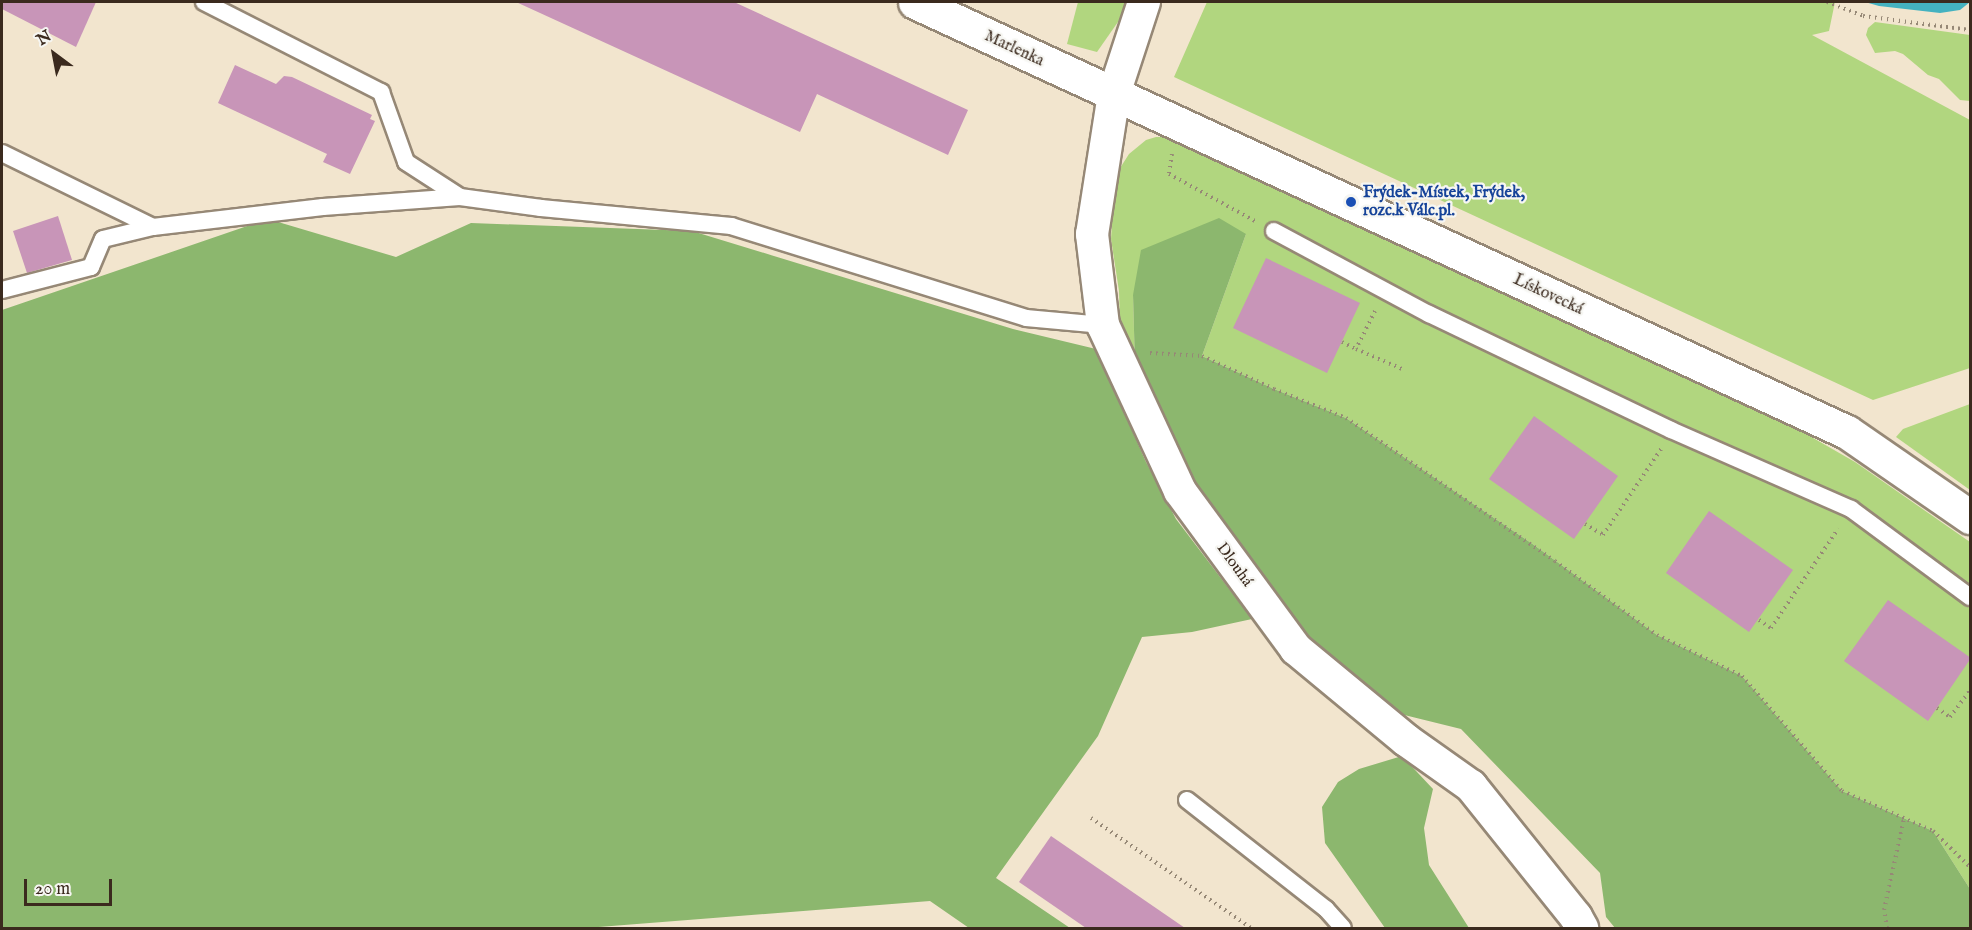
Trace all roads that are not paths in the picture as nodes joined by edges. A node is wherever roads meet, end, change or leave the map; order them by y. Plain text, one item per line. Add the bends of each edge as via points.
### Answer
1 (204, 2) edge
2 (915, 2) edge
3 (1144, 2) edge
4 (954, 10) edge
5 (1114, 94) junction
6 (2, 153) edge
7 (460, 197) junction
8 (153, 227) junction
9 (1274, 231) road end
10 (2, 290) edge
11 (1109, 338) junction
12 (1971, 517) edge
13 (1971, 597) edge
14 (1187, 801) dead end
15 (1343, 928) edge
16 (1582, 928) edge

1 - 7 lane via 381,92 406,162
2 - 4 main road, Marlenka
3 - 5 street, Dlouhá
4 - 5 main road, Marlenka
5 - 11 street, Dlouhá via 1092,234
5 - 12 main road, Lískovecká via 1847,432
6 - 8 lane
7 - 8 lane via 323,207
7 - 11 lane via 731,226 1026,318
8 - 10 lane via 103,239 91,267
9 - 13 lane via 1386,291 1671,430 1851,509
11 - 16 street, Dlouhá via 1180,491 1296,649 1406,740 1471,786
14 - 15 lane via 1326,909

